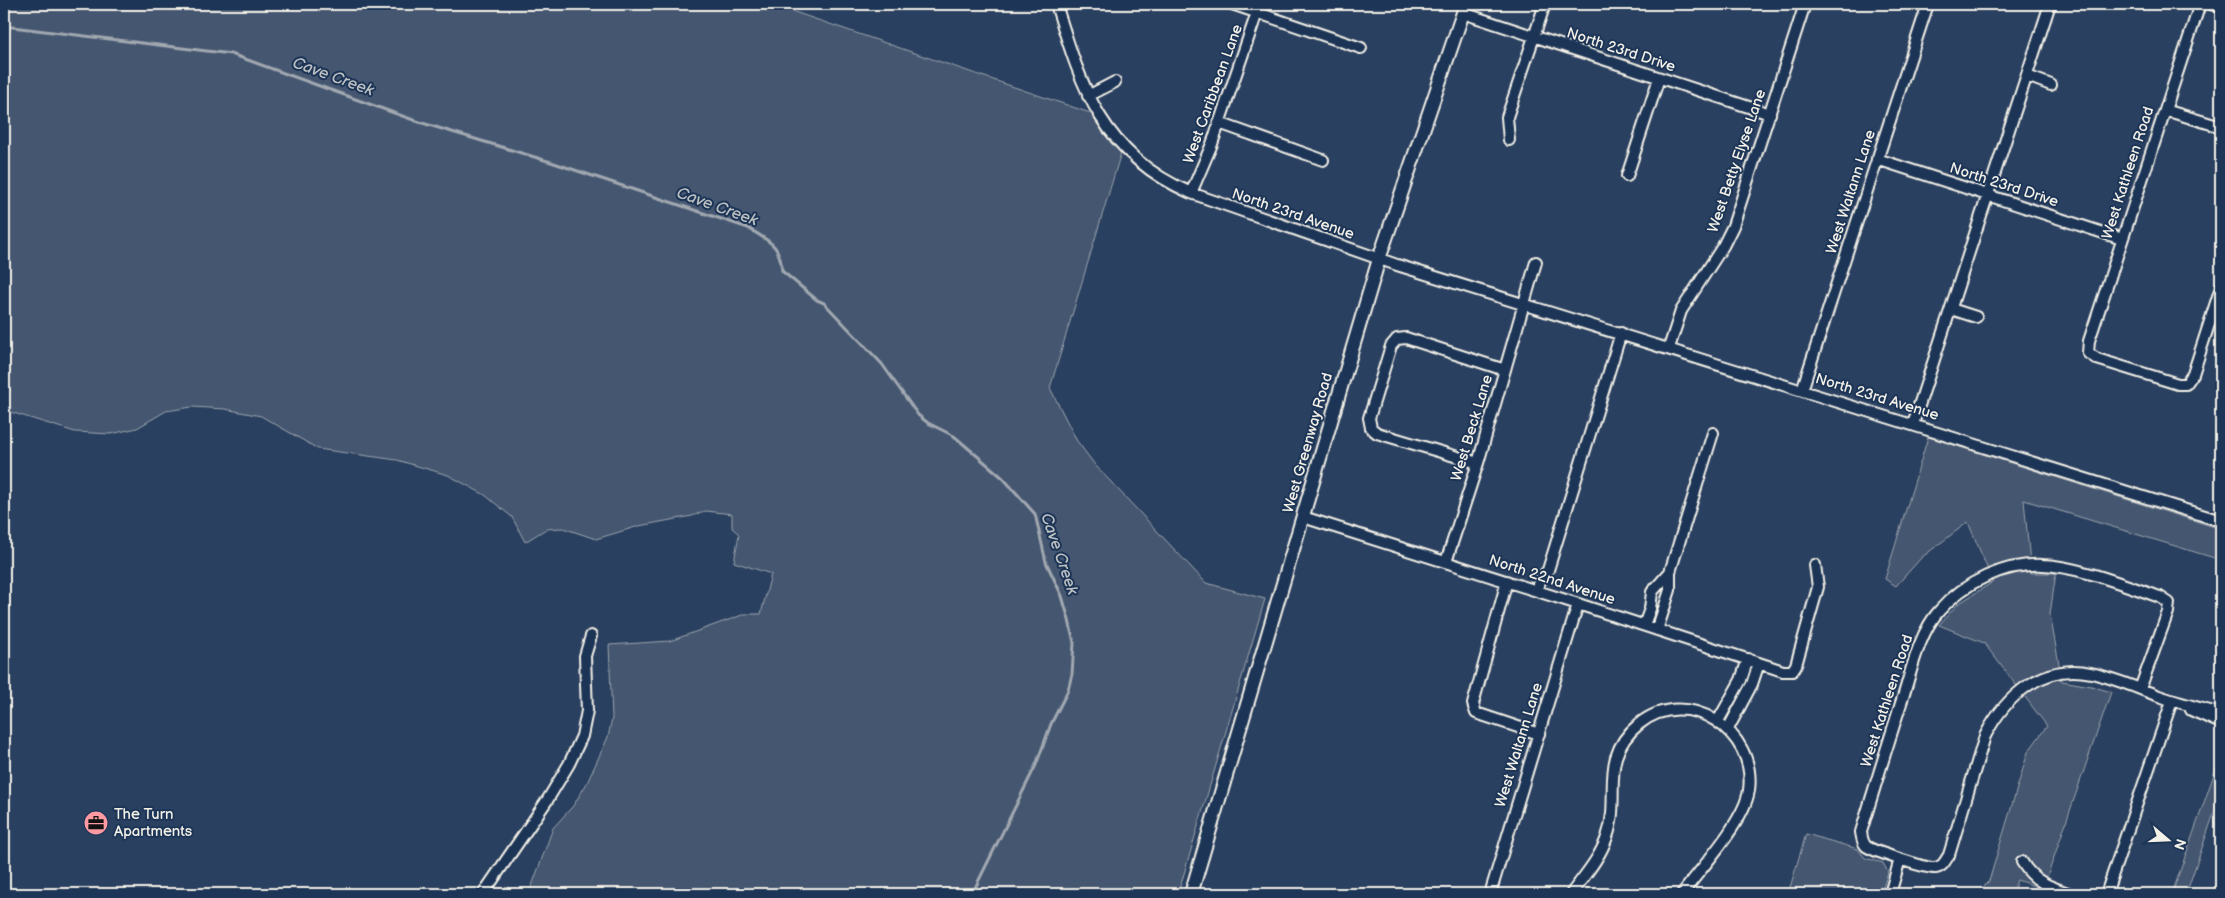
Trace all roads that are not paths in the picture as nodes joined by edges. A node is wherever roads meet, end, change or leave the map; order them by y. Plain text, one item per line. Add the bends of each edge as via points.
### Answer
1 (1056, 4) edge
2 (1232, 4) edge
3 (1545, 4) edge
4 (1805, 4) edge
5 (1928, 4) edge
6 (2050, 4) edge
7 (2200, 4) edge
8 (2211, 4) edge
9 (2221, 7) edge
10 (1259, 8) edge
11 (1464, 8) edge
12 (1534, 36) junction
13 (1361, 48) dead end
14 (2027, 76) junction
15 (1659, 78) junction
16 (1115, 82) dead end
17 (2052, 85) dead end
18 (1088, 96) junction
19 (2165, 110) junction
20 (1770, 114) junction
21 (1219, 124) junction
22 (2221, 127) edge
23 (1508, 140) dead end
24 (1877, 159) junction
25 (1323, 160) dead end
26 (1627, 176) dead end
27 (1191, 193) junction
28 (1988, 196) junction
29 (2122, 239) junction
30 (1379, 259) junction
31 (1536, 262) dead end
32 (2221, 287) edge
33 (1524, 303) junction
34 (1951, 309) junction
35 (1976, 317) dead end
36 (1621, 333) junction
37 (1669, 348) junction
38 (1505, 370) junction
39 (1802, 390) junction
40 (1913, 424) junction
41 (1713, 433) dead end
42 (1478, 463) junction
43 (1303, 517) junction
44 (2221, 521) edge
45 (1446, 562) junction
46 (1815, 565) dead end
47 (1670, 572) junction
48 (1507, 581) junction
49 (1537, 590) junction
50 (1652, 592) junction
51 (1668, 596) junction
52 (1578, 604) junction
53 (1644, 625) junction
54 (1657, 630) junction
55 (591, 636) dead end
56 (1748, 659) junction
57 (1759, 663) junction
58 (2140, 689) junction
59 (1736, 691) junction
60 (1746, 696) junction
61 (2172, 701) junction
62 (2221, 714) edge
63 (2221, 723) edge
64 (1723, 725) junction
65 (1539, 734) junction
66 (1900, 859) junction
67 (2022, 862) dead end
68 (482, 894) edge
69 (1191, 894) edge
70 (1490, 894) edge
71 (1571, 894) edge
72 (1682, 894) edge
73 (1890, 894) edge
74 (2071, 894) edge
75 (2106, 894) edge

1 - 18 street, North 23rd Avenue
2 - 10 street
3 - 12 street
4 - 20 street, West Betty Elyse Lane
5 - 24 street, West Waltann Lane
6 - 14 street
7 - 19 street, West Kathleen Road
8 - 9 street
10 - 13 street
10 - 21 street, West Caribbean Lane
11 - 12 street, North 23rd Drive
11 - 30 main road, West Greenway Road
12 - 15 street, North 23rd Drive
12 - 23 street via 1508,117
14 - 17 street
14 - 28 street
15 - 20 street, North 23rd Drive
15 - 26 street
16 - 18 street
18 - 27 street, North 23rd Avenue via 1111,132 1131,154 1169,182
19 - 22 street
19 - 29 street, West Kathleen Road
20 - 37 street, West Betty Elyse Lane via 1733,226 1681,311
21 - 25 street
21 - 27 street, West Caribbean Lane
24 - 28 street, North 23rd Drive
24 - 39 street, West Waltann Lane
27 - 30 street, North 23rd Avenue
28 - 29 street, North 23rd Drive
28 - 34 street
29 - 32 street, West Kathleen Road via 2088,341 2088,353 2097,359 2186,384 2193,374
30 - 33 street, North 23rd Avenue
30 - 43 main road, West Greenway Road
31 - 33 street
33 - 36 street, North 23rd Avenue
33 - 38 street, West Beck Lane
34 - 35 street
34 - 40 street
36 - 37 street, North 23rd Avenue
36 - 49 street via 1548,570
37 - 39 street, North 23rd Avenue
38 - 42 street, West Beck Lane
38 - 42 street via 1406,338 1397,339 1391,346 1369,418 1371,428 1378,434
39 - 40 street, North 23rd Avenue
40 - 44 street, North 23rd Avenue
41 - 47 street
42 - 45 street, West Beck Lane
43 - 45 street, North 22nd Avenue
43 - 69 main road, West Greenway Road
45 - 48 street, North 22nd Avenue
46 - 57 street, North 22nd Avenue via 1818,587 1796,664 1792,671 1783,671
47 - 50 street
47 - 51 street
48 - 49 street, North 22nd Avenue
48 - 65 street via 1473,704 1476,713
49 - 52 street, North 22nd Avenue
50 - 51 street
50 - 53 street
51 - 54 street
52 - 53 street, North 22nd Avenue
52 - 65 street, West Waltann Lane
53 - 54 street, North 22nd Avenue
54 - 56 street, North 22nd Avenue
55 - 68 street via 585,656 587,711 582,736 562,778
56 - 57 street, North 22nd Avenue
56 - 59 street
57 - 60 street
58 - 61 street
58 - 66 street via 2089,672 2060,673 2039,679 2015,694 2002,707 1986,736 1949,855 1942,865 1934,868
58 - 66 street, West Kathleen Road via 2168,612 2169,603 2160,597 2058,566 2031,565 1995,572 1964,589 1938,611 1920,643 1861,832 1862,841 1868,848
59 - 60 street
59 - 64 street
60 - 64 street
61 - 62 street
61 - 63 street
61 - 75 street
64 - 71 street via 1699,713 1669,711 1647,719 1630,732 1612,772 1612,810 1607,837 1595,861
64 - 72 street via 1743,749 1748,764 1746,803 1734,825
65 - 70 street, West Waltann Lane
66 - 73 street
67 - 74 street via 2027,872 2039,882

